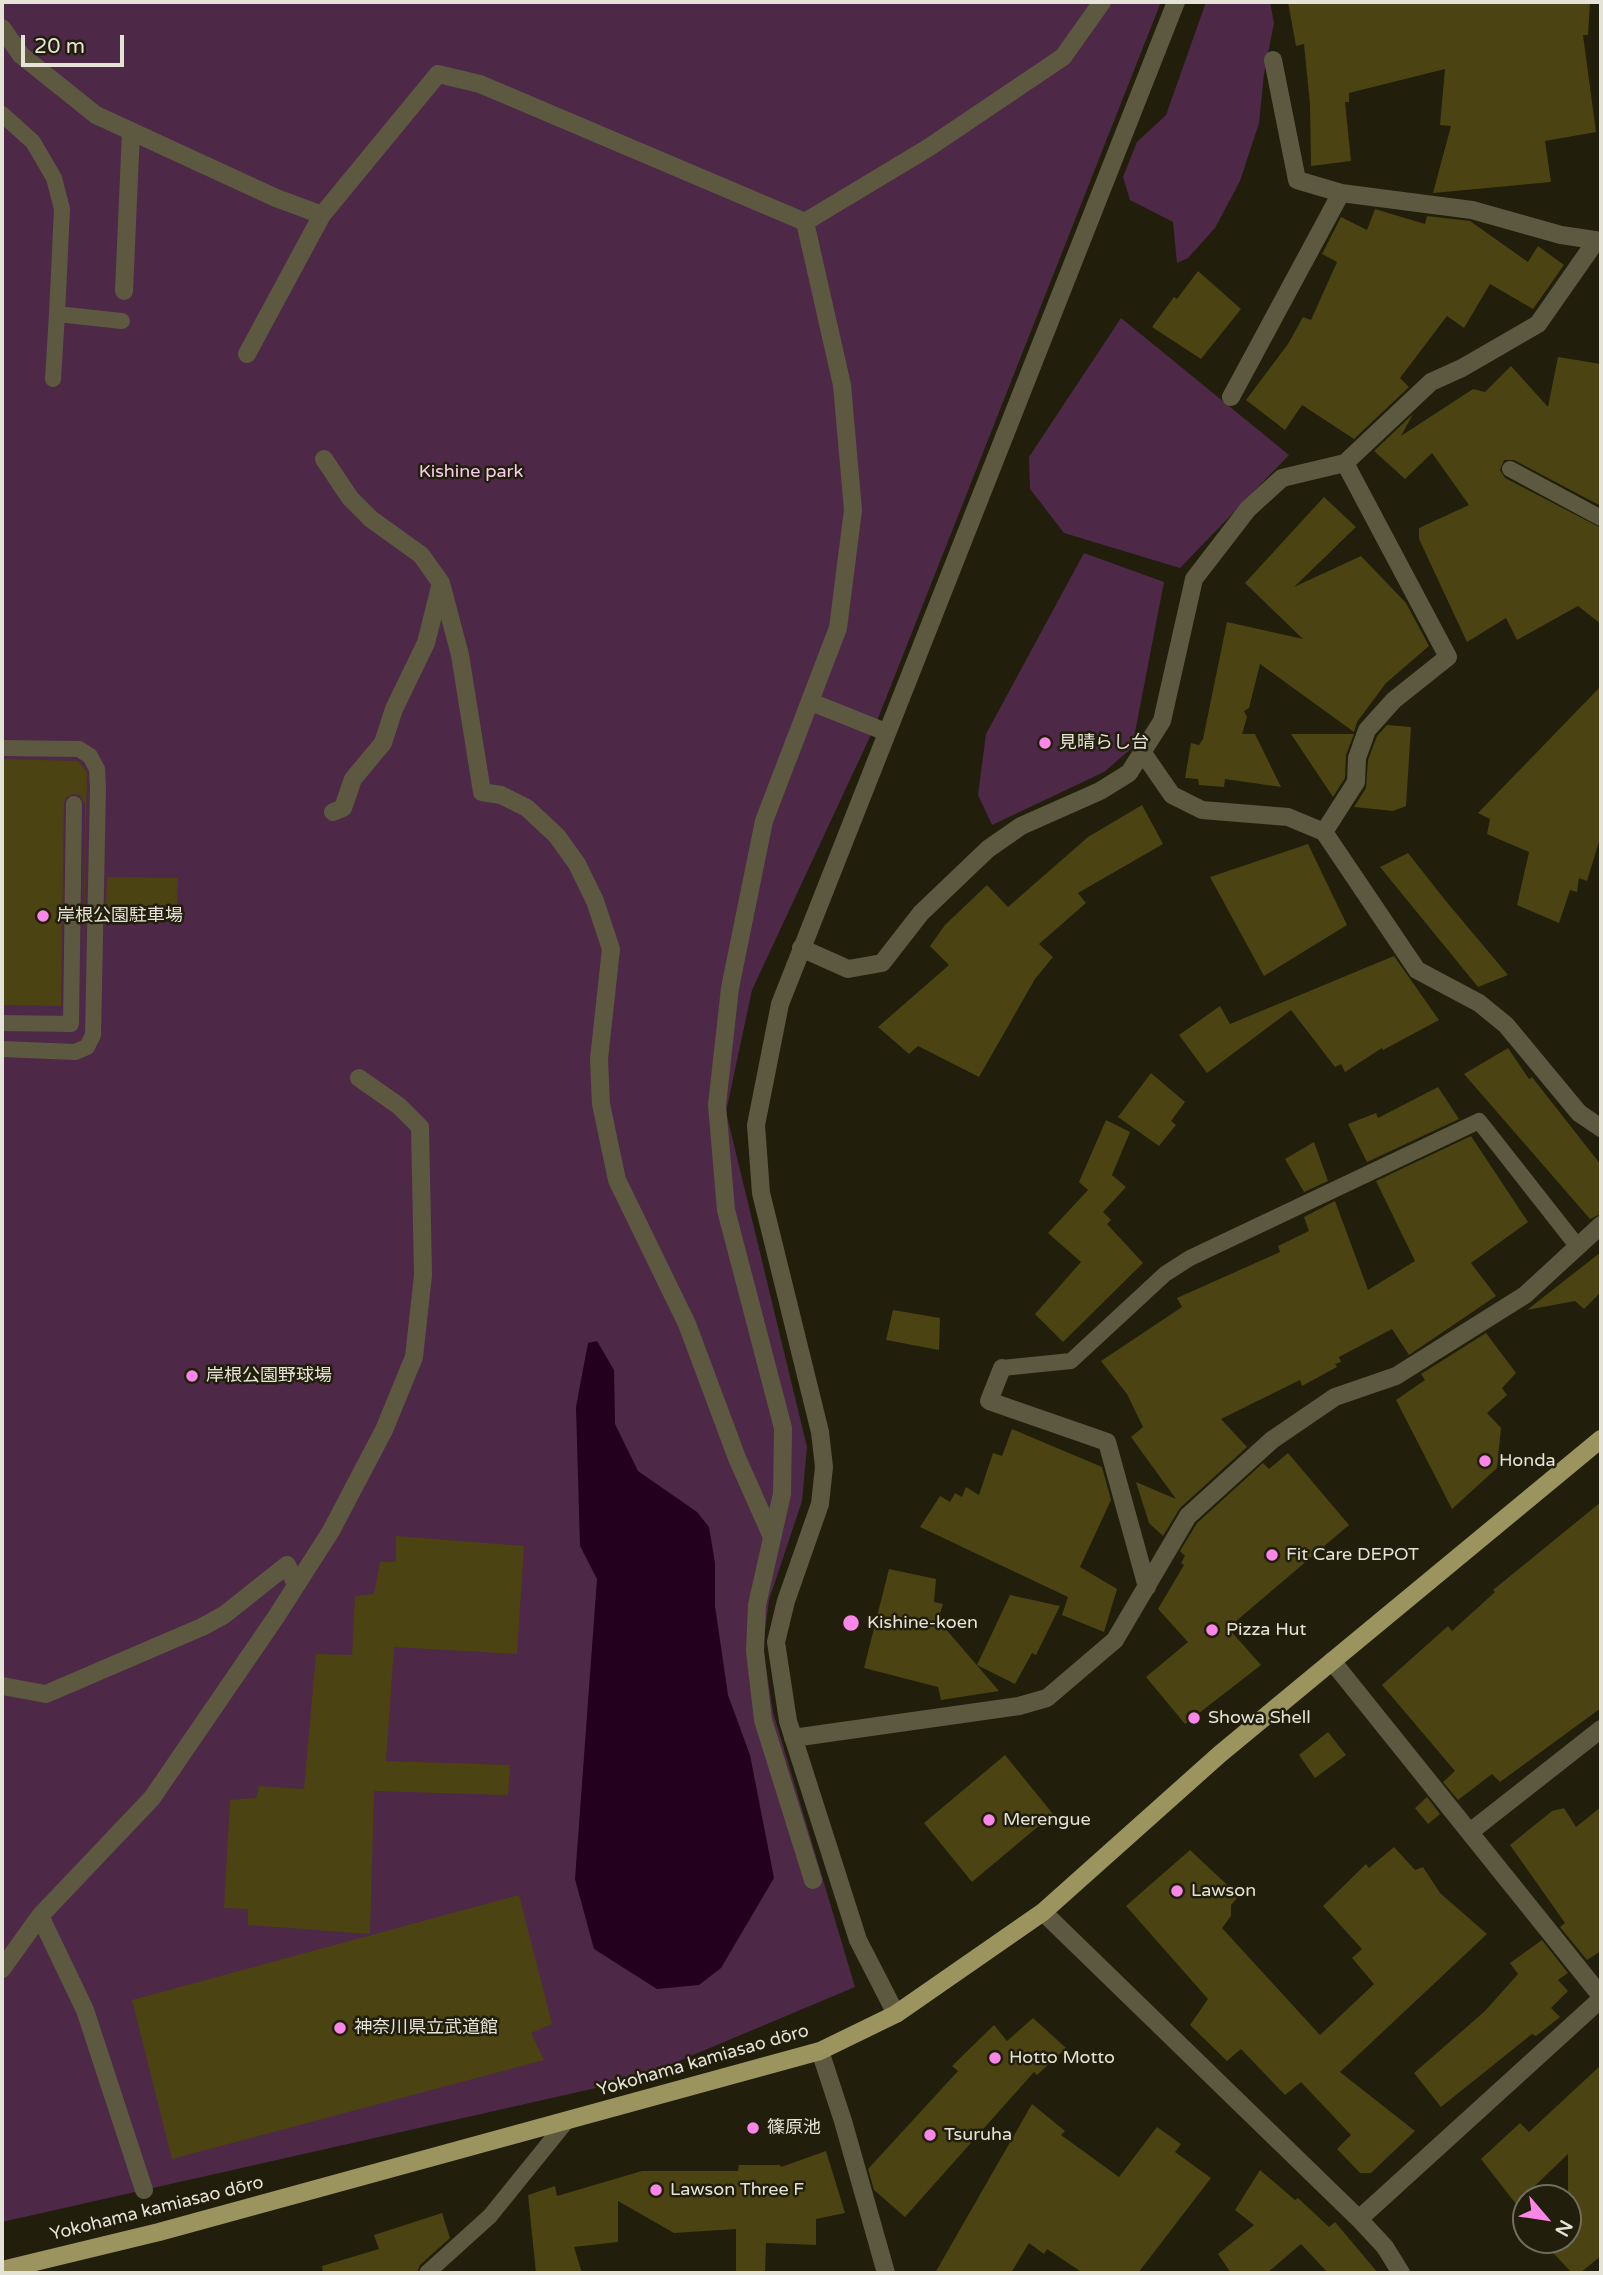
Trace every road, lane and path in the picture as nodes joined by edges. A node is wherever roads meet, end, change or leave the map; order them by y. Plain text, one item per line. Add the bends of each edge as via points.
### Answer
1 (1102, 2) edge
2 (1176, 2) edge
3 (2, 28) edge
4 (1273, 60) dead end
5 (2, 114) edge
6 (131, 131) junction
7 (1341, 193) junction
8 (322, 215) junction
9 (805, 222) junction
10 (1599, 241) edge
11 (124, 290) dead end
12 (57, 314) junction
13 (122, 321) dead end
14 (247, 354) dead end
15 (54, 379) dead end
16 (1231, 397) dead end
17 (324, 458) dead end
18 (1345, 463) junction
19 (1510, 469) dead end
20 (1601, 517) edge
21 (441, 583) junction
22 (810, 702) junction
23 (886, 733) junction
24 (2, 748) edge
25 (1143, 753) junction
26 (74, 804) dead end
27 (333, 812) dead end
28 (1324, 832) junction
29 (801, 948) junction
30 (2, 1023) edge
31 (2, 1049) edge
32 (359, 1078) dead end
33 (1601, 1128) edge
34 (1601, 1225) edge
35 (1578, 1247) junction
36 (1002, 1367) joint
37 (1601, 1439) edge
38 (772, 1537) junction
39 (296, 1586) junction
40 (1147, 1587) junction
41 (1332, 1661) junction
42 (2, 1686) edge
43 (1601, 1729) edge
44 (793, 1738) junction
45 (1471, 1832) junction
46 (813, 1880) dead end
47 (1043, 1912) junction
48 (40, 1916) junction
49 (2, 1969) edge
50 (1601, 1997) edge
51 (896, 2014) junction
52 (820, 2051) junction
53 (566, 2122) junction
54 (144, 2190) dead end
55 (1359, 2219) junction
56 (2, 2270) edge
57 (427, 2273) edge
58 (886, 2273) edge
59 (1401, 2273) edge

1 - 9 street via 1063,57 928,148
2 - 23 street
3 - 6 street via 21,55 54,84 96,115
4 - 7 street via 1297,180
5 - 12 lane via 33,142 54,178 62,209
6 - 8 street
6 - 11 street
7 - 10 street via 1472,210
7 - 16 street
8 - 9 street via 438,74 480,84
8 - 14 street
9 - 22 street via 842,385 853,510 838,628
10 - 18 street via 1538,324 1431,382
12 - 13 lane
12 - 15 lane
17 - 21 street via 350,498 421,555
18 - 25 street via 1282,478 1248,509 1194,579 1162,721
18 - 28 street via 1448,657 1394,700 1367,730 1357,758 1356,782
19 - 20 lane
21 - 27 street via 426,643 383,743 353,779 343,808
21 - 38 street via 460,655 482,792 501,795 527,808 557,836 595,901 611,949 599,1059 601,1104 617,1180 687,1324
22 - 23 street
22 - 38 street via 764,821 730,988 717,1105 726,1210 783,1428 782,1494
23 - 29 street
24 - 31 lane via 79,749 97,769 98,788 93,1035 87,1047 75,1052
25 - 28 street via 1172,795 1202,810 1288,817
25 - 29 street via 1129,772 1100,791 1021,827 988,849 921,913 882,964 848,969
26 - 30 lane via 71,1024
28 - 33 street via 1417,970 1479,1003 1506,1025 1578,1113
29 - 44 street via 780,1004 756,1131 761,1193 820,1432 824,1467 815,1523 776,1642
32 - 39 street via 420,1127 423,1275 414,1357 384,1430
34 - 35 street
35 - 36 lane via 1479,1121 1190,1258 1165,1274 1070,1361
35 - 40 street via 1525,1295 1396,1376 1335,1397 1272,1440 1188,1517
36 - 40 street via 989,1401 1107,1443
37 - 41 main road, Yokohama kamiasao dōro
38 - 46 street via 757,1605 755,1651 763,1720
39 - 42 street via 287,1565 224,1615 46,1694
39 - 48 street via 152,1798
40 - 44 street via 1115,1640 1047,1698 1019,1706
41 - 45 street
41 - 47 main road, Yokohama kamiasao dōro
43 - 45 street
44 - 51 street via 858,1940
45 - 50 street
47 - 51 main road, Yokohama kamiasao dōro
47 - 55 street
48 - 49 street
48 - 54 street via 85,2010
50 - 55 street
51 - 52 main road, Yokohama kamiasao dōro
52 - 53 main road, Yokohama kamiasao dōro
52 - 58 street
53 - 56 main road, Yokohama kamiasao dōro
53 - 57 lane via 490,2216
55 - 59 street

